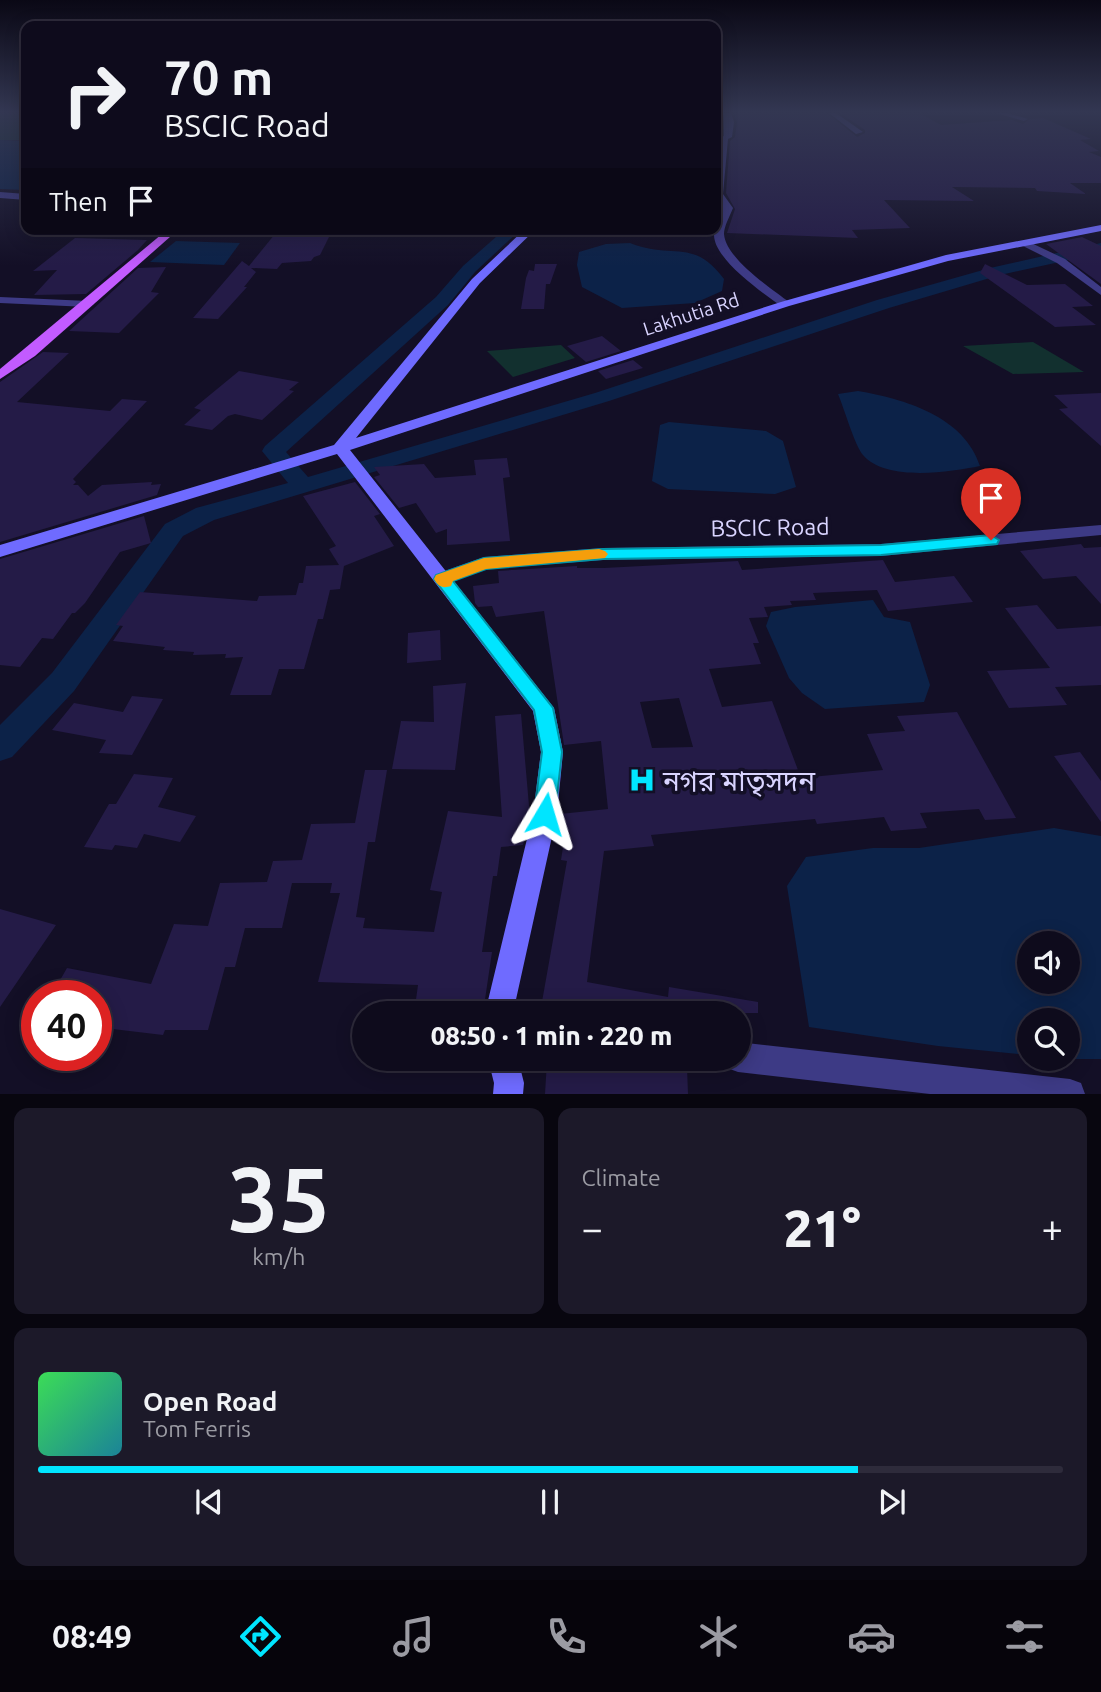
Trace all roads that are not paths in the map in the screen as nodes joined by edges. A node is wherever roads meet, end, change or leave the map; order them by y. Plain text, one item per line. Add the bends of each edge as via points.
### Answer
1 (0, 195) edge
2 (21, 197) edge
3 (721, 198) edge
4 (721, 224) edge
5 (1101, 228) edge
6 (167, 235) edge
7 (525, 235) edge
8 (719, 235) edge
9 (1025, 243) junction
10 (1099, 298) edge
11 (0, 300) edge
12 (88, 304) junction
13 (785, 304) junction
14 (0, 375) edge
15 (343, 453) junction
16 (1101, 530) edge
17 (0, 551) edge
18 (442, 579) junction
19 (502, 1001) edge
20 (751, 1058) edge
21 (506, 1071) edge
22 (508, 1094) edge
23 (1070, 1094) edge

1 - 2 street
3 - 4 street via 728,208
5 - 9 street, Lakhutia Rd
6 - 12 main road
7 - 15 street via 476,281
8 - 13 street via 723,247 751,278
9 - 10 street via 1060,261
9 - 13 street, Lakhutia Rd via 946,258
11 - 12 street
12 - 14 main road
13 - 15 street, Lakhutia Rd
15 - 17 street, Lakhutia Rd via 300,461
15 - 18 street
16 - 18 street, BSCIC Road via 881,550 603,554 484,564
18 - 19 street via 543,708 552,752 545,814
20 - 23 street
21 - 22 street

